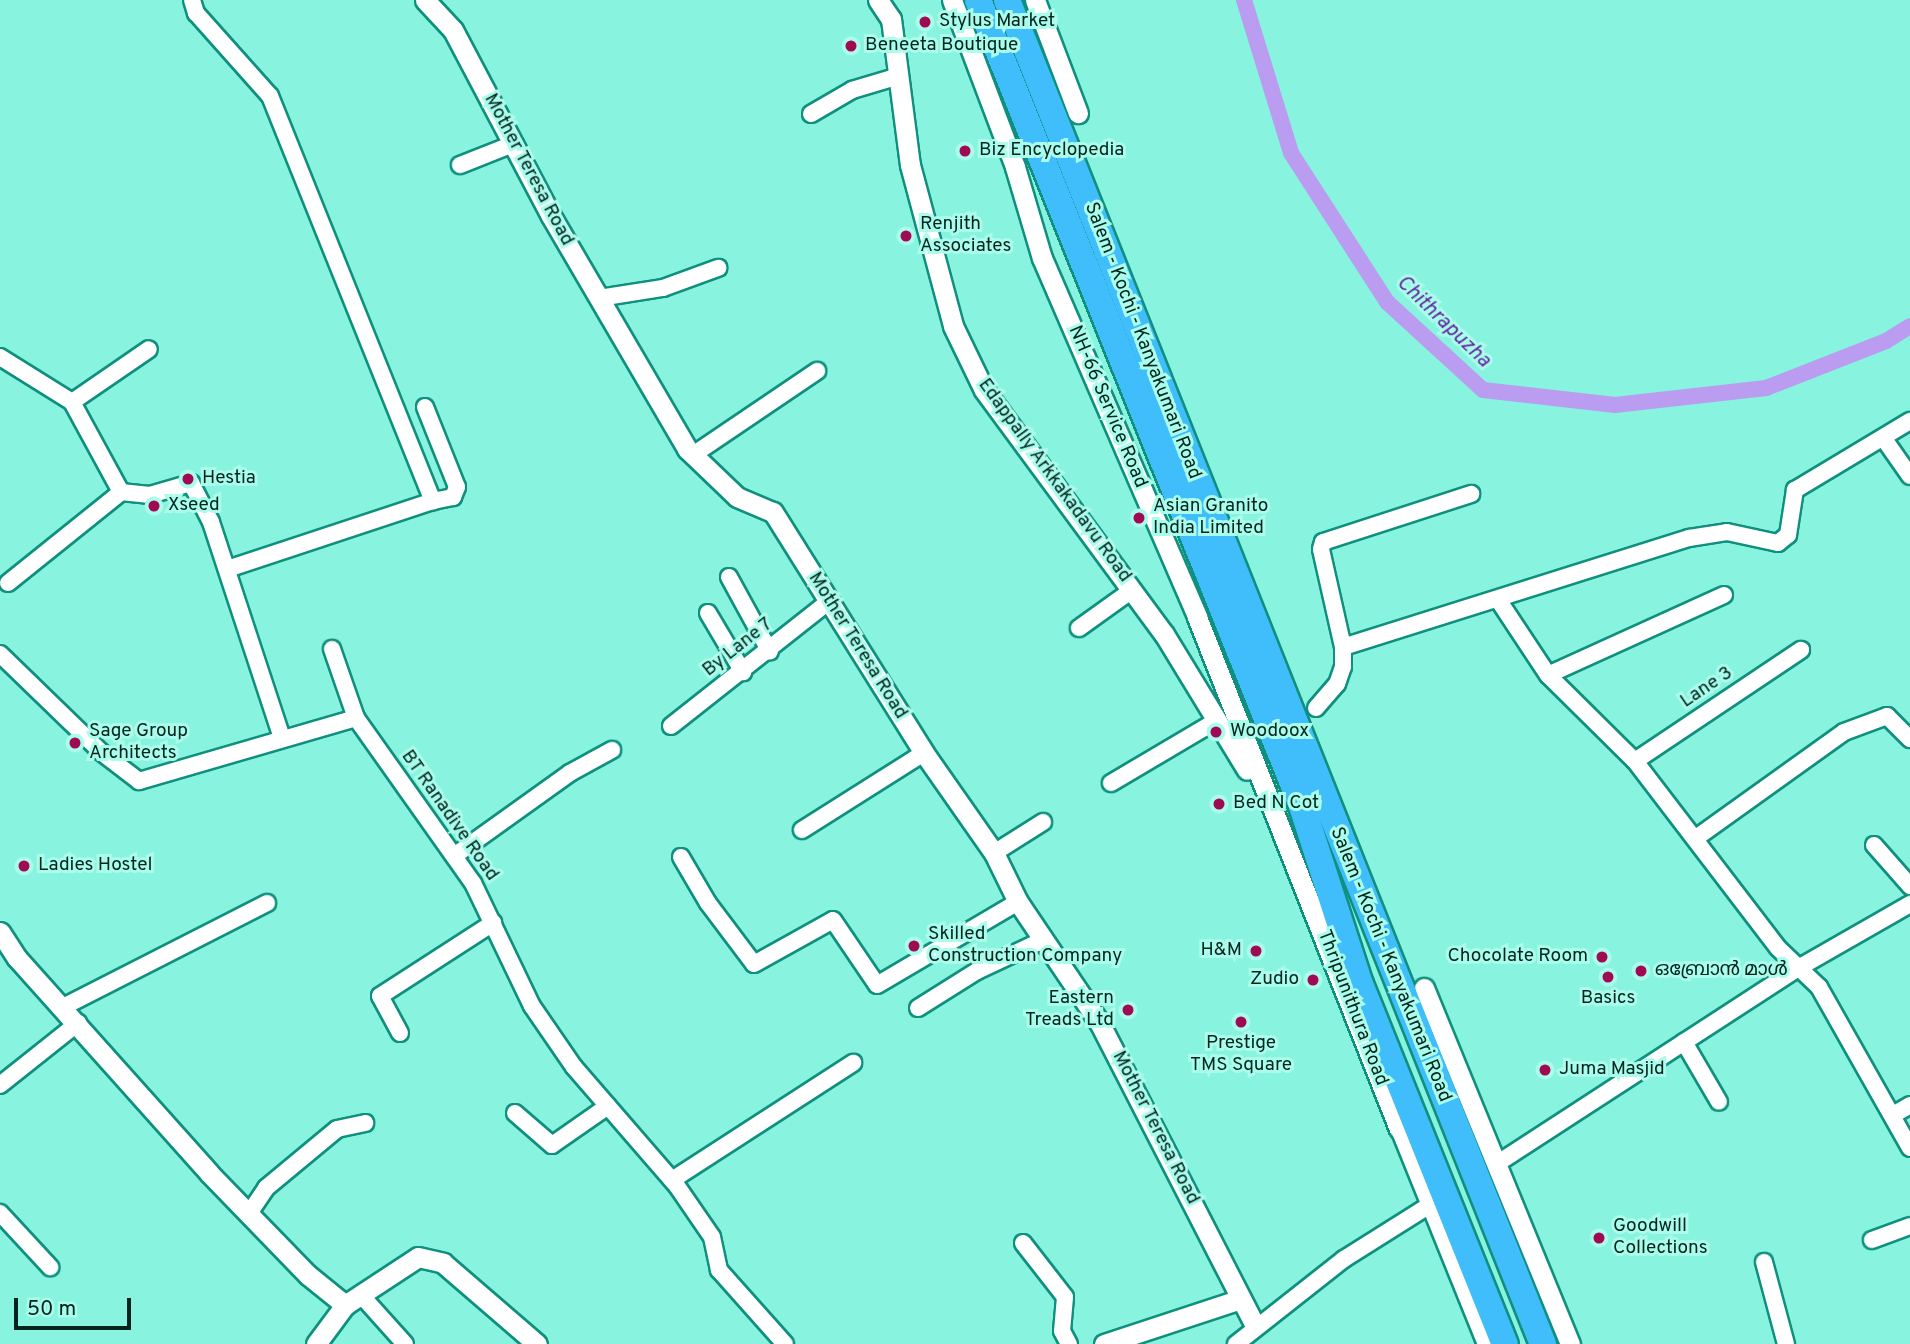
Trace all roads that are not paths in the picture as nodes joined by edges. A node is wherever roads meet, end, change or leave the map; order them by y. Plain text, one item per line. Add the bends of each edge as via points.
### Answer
1 (192, 0) edge
2 (878, 0) edge
3 (952, 0) edge
4 (978, 0) edge
5 (1007, 0) edge
6 (1035, 0) edge
7 (428, 1) edge
8 (899, 76) junction
9 (811, 114) dead end
10 (1067, 117) junction
11 (513, 144) junction
12 (460, 165) dead end
13 (718, 268) dead end
14 (599, 298) junction
15 (149, 349) dead end
16 (0, 357) edge
17 (817, 371) dead end
18 (72, 402) junction
19 (425, 407) dead end
20 (1910, 421) edge
21 (1884, 439) junction
22 (693, 455) junction
23 (1910, 476) edge
24 (121, 492) junction
25 (1471, 495) dead end
26 (433, 501) junction
27 (227, 569) junction
28 (729, 577) dead end
29 (8, 583) dead end
30 (1132, 590) junction
31 (1724, 595) dead end
32 (829, 601) junction
33 (1499, 601) junction
34 (708, 613) dead end
35 (1079, 628) dead end
36 (1343, 647) junction
37 (332, 649) dead end
38 (1801, 650) dead end
39 (770, 652) junction
40 (0, 654) edge
41 (743, 672) junction
42 (1548, 675) junction
43 (1317, 708) dead end
44 (355, 718) junction
45 (1216, 721) junction
46 (671, 726) dead end
47 (282, 738) junction
48 (1910, 738) edge
49 (612, 750) dead end
50 (924, 753) junction
51 (1635, 761) junction
52 (1111, 783) dead end
53 (1273, 811) junction
54 (1043, 822) dead end
55 (802, 830) dead end
56 (1696, 838) junction
57 (1874, 845) dead end
58 (994, 853) junction
59 (454, 856) junction
60 (681, 857) dead end
61 (1910, 886) edge
62 (1018, 902) junction
63 (267, 903) dead end
64 (1910, 904) edge
65 (493, 923) junction
66 (0, 932) edge
67 (1044, 940) junction
68 (1800, 967) junction
69 (1413, 992) junction
70 (63, 1007) junction
71 (918, 1008) dead end
72 (78, 1023) junction
73 (400, 1032) dead end
74 (1685, 1042) junction
75 (853, 1063) dead end
76 (0, 1084) edge
77 (1719, 1102) dead end
78 (1910, 1105) edge
79 (608, 1106) junction
80 (515, 1113) dead end
81 (1893, 1115) junction
82 (365, 1123) dead end
83 (1407, 1126) junction
84 (1910, 1148) edge
85 (1498, 1163) junction
86 (671, 1180) junction
87 (1428, 1206) junction
88 (250, 1212) junction
89 (0, 1213) edge
90 (1910, 1226) edge
91 (1872, 1240) dead end
92 (1023, 1243) dead end
93 (1764, 1262) dead end
94 (50, 1268) dead end
95 (1241, 1299) junction
96 (353, 1300) junction
97 (1255, 1325) junction
98 (316, 1344) edge
99 (405, 1344) edge
100 (537, 1344) edge
101 (785, 1344) edge
102 (1069, 1344) edge
103 (1104, 1344) edge
104 (1236, 1344) edge
105 (1486, 1344) edge
106 (1505, 1344) edge
107 (1543, 1344) edge
108 (1570, 1344) edge
109 (1786, 1344) edge

1 - 26 street via 196,13 270,96
2 - 8 street, Edappally Arkkakadavu Road via 891,19
3 - 53 street, NH-66 Service Road via 1015,167 1042,258 1197,617
4 - 83 highway, Salem - Kochi - Kanyakumari Road via 1302,806
5 - 10 highway, Salem - Kochi - Kanyakumari Road
6 - 10 street
7 - 11 street, Mother Teresa Road via 453,30
8 - 9 street via 852,90
8 - 30 street, Edappally Arkkakadavu Road via 910,165 953,326 984,390
10 - 69 highway, Salem - Kochi - Kanyakumari Road
11 - 12 street
11 - 14 street, Mother Teresa Road
13 - 14 street via 663,288
14 - 22 street, Mother Teresa Road
15 - 18 street
16 - 18 street
17 - 22 street
18 - 24 street
19 - 26 street via 457,487 453,498
20 - 21 street
21 - 23 street
21 - 33 street via 1795,489 1788,535 1777,543 1746,535 1706,534 1537,584
22 - 32 street, Mother Teresa Road via 737,498 773,512
24 - 27 street via 150,495 191,483
24 - 29 street
25 - 36 street via 1323,542 1327,590
26 - 27 street
27 - 47 street
28 - 39 street
30 - 35 street
30 - 45 street, Edappally Arkkakadavu Road
31 - 42 street
32 - 39 street, By Lane 7
32 - 50 street, Mother Teresa Road
33 - 36 street
33 - 42 street
34 - 41 street
36 - 43 street via 1337,684
37 - 44 street, BT Ranadive Road
38 - 51 street, Lane 3
39 - 41 street, By Lane 7
40 - 47 street via 102,752 139,781
41 - 46 street, By Lane 7
42 - 51 street
44 - 47 street
44 - 59 street, BT Ranadive Road
45 - 52 street
45 - 53 street, Edappally Arkkakadavu Road
48 - 56 street via 1887,716 1844,732
49 - 59 street via 570,773
50 - 55 street
50 - 58 street, Mother Teresa Road
51 - 56 street
53 - 83 street, Thripunithura Road
54 - 58 street
56 - 68 street via 1779,948
57 - 61 street
58 - 62 street, Mother Teresa Road
59 - 65 street, BT Ranadive Road
60 - 62 street via 708,903 754,964 833,920 877,985
62 - 67 street, Mother Teresa Road
63 - 70 street
64 - 68 street
65 - 73 street via 380,996
65 - 79 street, BT Ranadive Road via 532,1006
66 - 70 street via 17,958
67 - 71 street via 977,971
67 - 95 street, Mother Teresa Road via 1099,1022
68 - 74 street
68 - 81 street via 1819,987
69 - 85 street
69 - 107 highway, Salem - Kochi - Kanyakumari Road
70 - 72 street
72 - 76 street
72 - 88 street via 209,1173
74 - 77 street
74 - 85 street
75 - 86 street
78 - 81 street
79 - 80 street via 552,1145
79 - 86 street, BT Ranadive Road
81 - 84 street
82 - 88 street via 337,1129 266,1188
83 - 87 street, Thripunithura Road
83 - 106 highway, Salem - Kochi - Kanyakumari Road
85 - 108 street
86 - 101 street, BT Ranadive Road via 712,1237 719,1270
87 - 97 street
87 - 105 street, Thripunithura Road
88 - 96 street via 308,1275
89 - 94 street
90 - 91 street
92 - 102 street via 1065,1297 1062,1331
93 - 109 street
95 - 97 street, Mother Teresa Road
95 - 103 street
96 - 98 street
96 - 99 street
96 - 100 street via 418,1258 443,1263
97 - 104 street

